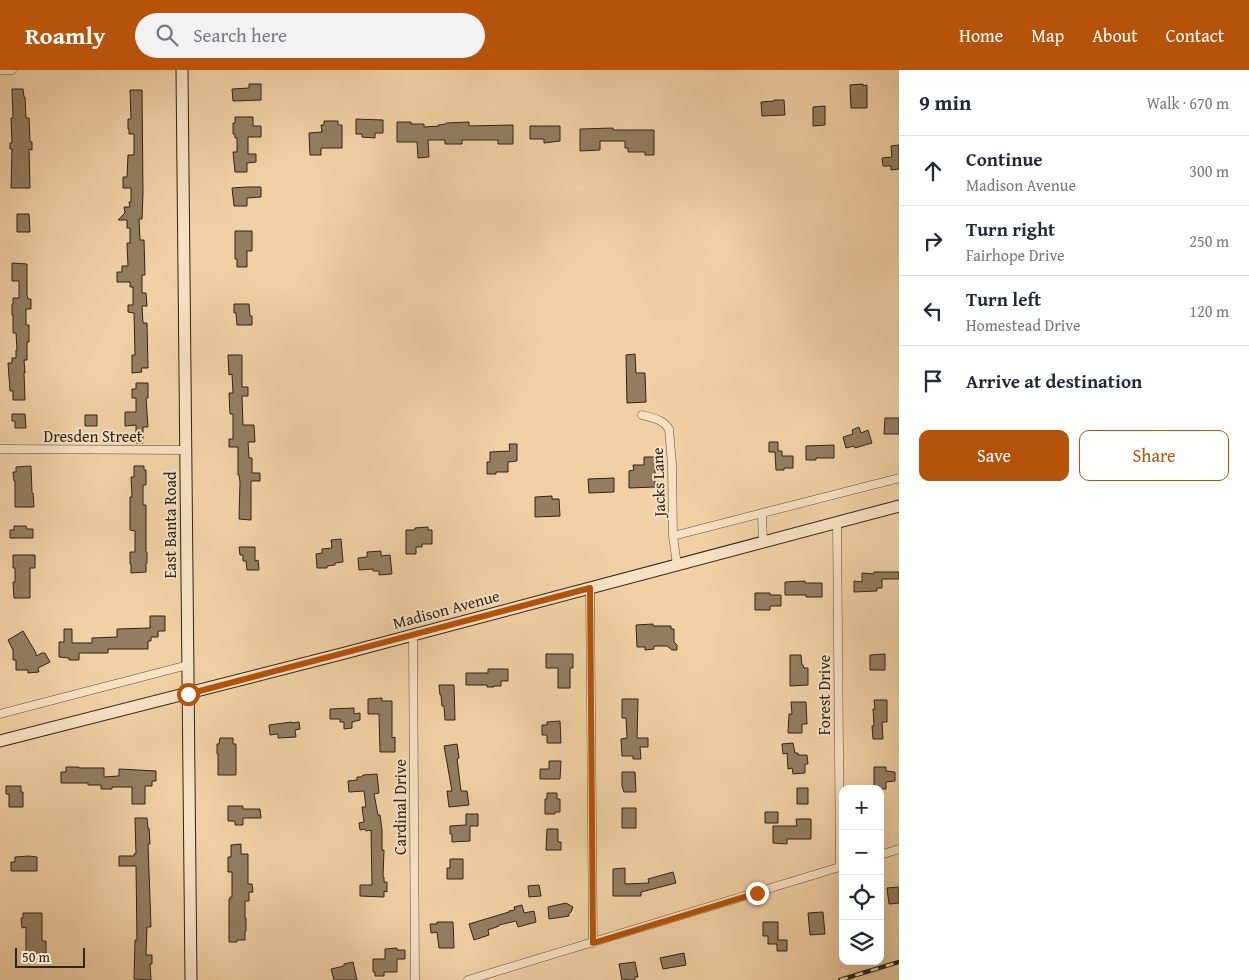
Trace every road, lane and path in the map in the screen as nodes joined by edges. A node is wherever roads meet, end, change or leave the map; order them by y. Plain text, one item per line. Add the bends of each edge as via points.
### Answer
1 (0, 70) edge
2 (12, 70) edge
3 (182, 70) edge
4 (642, 415) dead end
5 (0, 449) edge
6 (186, 450) junction
7 (899, 478) edge
8 (899, 506) edge
9 (762, 514) junction
10 (837, 522) junction
11 (673, 536) junction
12 (763, 542) junction
13 (677, 565) junction
14 (590, 588) junction
15 (413, 635) junction
16 (188, 665) junction
17 (188, 694) junction
18 (0, 714) edge
19 (0, 741) edge
20 (841, 830) edge
21 (899, 849) edge
22 (884, 854) edge
23 (839, 868) edge
24 (593, 943) junction
25 (191, 980) edge
26 (416, 980) edge
27 (468, 980) edge

1 - 2 street
3 - 6 main road, East Banta Road
4 - 11 street, Jacks Lane via 662,422 669,429
5 - 6 street, Dresden Street
6 - 16 main road, East Banta Road
7 - 9 street
8 - 10 main road, Madison Avenue
9 - 11 street
9 - 12 street
10 - 12 main road, Madison Avenue
10 - 20 street, Forest Drive
11 - 13 street, Jacks Lane
12 - 13 main road, Madison Avenue
13 - 14 main road, Madison Avenue
14 - 15 main road, Madison Avenue
14 - 24 street
15 - 17 main road, Madison Avenue
15 - 26 street, Cardinal Drive
16 - 17 main road, East Banta Road
16 - 18 street
17 - 19 main road, Madison Avenue
17 - 25 main road, East Banta Road
21 - 22 street
23 - 24 street
24 - 27 street

